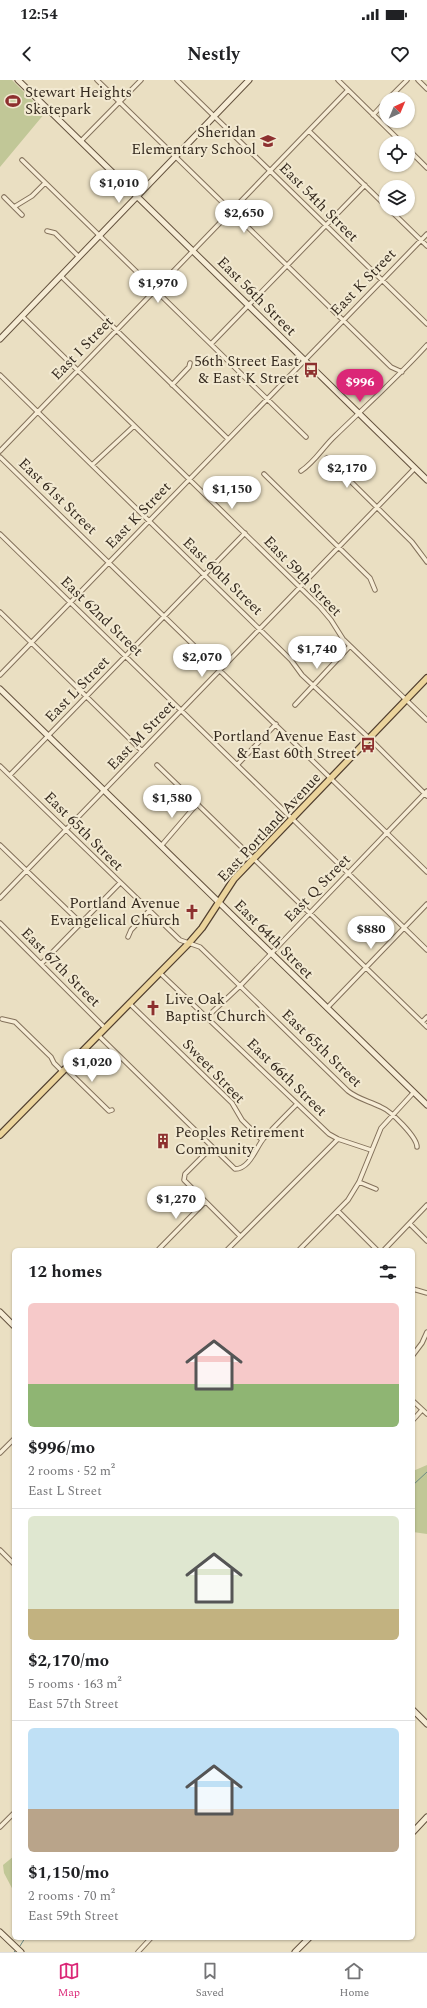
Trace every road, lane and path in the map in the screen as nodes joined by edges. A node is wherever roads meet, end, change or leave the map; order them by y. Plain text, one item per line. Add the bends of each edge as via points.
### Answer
1 (18, 80) edge
2 (97, 80) edge
3 (141, 80) edge
4 (178, 80) edge
5 (249, 80) edge
6 (338, 80) edge
7 (407, 80) edge
8 (418, 80) edge
9 (427, 89) edge
10 (348, 90) junction
11 (395, 92) edge
12 (120, 102) junction
13 (379, 109) edge
14 (373, 115) junction
15 (215, 116) junction
16 (309, 131) junction
17 (395, 136) edge
18 (81, 141) junction
19 (415, 156) edge
20 (176, 157) junction
21 (22, 160) dead end
22 (427, 168) edge
23 (270, 170) junction
24 (45, 183) junction
25 (365, 185) junction
26 (137, 196) junction
27 (4, 197) dead end
28 (379, 199) edge
29 (14, 207) junction
30 (232, 211) junction
31 (22, 215) dead end
32 (396, 216) edge
33 (326, 226) junction
34 (47, 231) dead end
35 (427, 234) edge
36 (99, 236) junction
37 (421, 240) junction
38 (427, 246) edge
39 (193, 250) junction
40 (79, 257) junction
41 (287, 266) junction
42 (61, 276) junction
43 (382, 280) junction
44 (155, 290) junction
45 (249, 305) junction
46 (22, 316) junction
47 (343, 320) junction
48 (427, 324) edge
49 (116, 330) junction
50 (0, 339) edge
51 (211, 344) junction
52 (427, 345) edge
53 (304, 360) junction
54 (190, 363) dead end
55 (77, 371) junction
56 (402, 372) junction
57 (0, 375) edge
58 (172, 385) junction
59 (267, 398) junction
60 (37, 412) junction
61 (359, 414) junction
62 (134, 426) junction
63 (306, 437) dead end
64 (228, 439) junction
65 (0, 451) edge
66 (0, 457) edge
67 (327, 458) dead end
68 (92, 465) junction
69 (415, 468) junction
70 (301, 471) dead end
71 (264, 474) dead end
72 (189, 480) junction
73 (427, 480) edge
74 (378, 508) junction
75 (149, 521) junction
76 (244, 533) junction
77 (0, 534) edge
78 (339, 548) junction
79 (109, 562) junction
80 (427, 562) edge
81 (204, 575) junction
82 (300, 588) junction
83 (375, 590) dead end
84 (70, 602) junction
85 (0, 612) edge
86 (164, 617) junction
87 (260, 629) junction
88 (32, 642) junction
89 (350, 646) junction
90 (126, 656) junction
91 (219, 670) junction
92 (0, 675) edge
93 (427, 678) edge
94 (313, 685) junction
95 (0, 689) edge
96 (87, 697) junction
97 (407, 699) junction
98 (295, 705) dead end
99 (181, 710) junction
100 (427, 720) edge
101 (276, 724) junction
102 (49, 736) junction
103 (369, 738) junction
104 (142, 751) junction
105 (157, 765) dead end
106 (0, 766) edge
107 (237, 766) junction
108 (10, 775) junction
109 (332, 778) junction
110 (104, 790) junction
111 (426, 794) edge
112 (197, 804) junction
113 (293, 818) junction
114 (66, 829) junction
115 (387, 833) junction
116 (0, 846) edge
117 (160, 846) junction
118 (254, 858) junction
119 (27, 870) junction
120 (427, 872) edge
121 (348, 873) junction
122 (120, 883) junction
123 (0, 898) edge
124 (218, 901) junction
125 (427, 904) edge
126 (149, 911) junction
127 (309, 914) junction
128 (0, 923) edge
129 (81, 923) junction
130 (404, 928) junction
131 (128, 937) dead end
132 (189, 943) junction
133 (427, 950) edge
134 (271, 953) junction
135 (41, 964) junction
136 (366, 968) junction
137 (160, 973) junction
138 (240, 986) junction
139 (129, 1003) junction
140 (327, 1008) junction
141 (207, 1017) junction
142 (427, 1017) edge
143 (2, 1019) dead end
144 (422, 1022) junction
145 (427, 1027) edge
146 (105, 1028) junction
147 (98, 1035) junction
148 (64, 1070) junction
149 (414, 1092) junction
150 (298, 1104) junction
151 (427, 1105) edge
152 (112, 1110) dead end
153 (392, 1116) junction
154 (0, 1135) edge
155 (338, 1139) junction
156 (262, 1140) junction
157 (212, 1147) junction
158 (417, 1147) dead end
159 (371, 1150) junction
160 (359, 1182) junction
161 (376, 1188) dead end
162 (206, 1202) junction
163 (427, 1205) edge
164 (338, 1211) junction
165 (410, 1224) junction
166 (240, 1236) junction
167 (427, 1241) edge
168 (160, 1248) edge
169 (229, 1248) edge
170 (301, 1248) edge
171 (375, 1248) edge
172 (386, 1248) edge
173 (415, 1290) edge
174 (427, 1293) edge
175 (0, 1312) edge
176 (12, 1324) edge
177 (427, 1332) edge
178 (415, 1353) edge
179 (415, 1403) edge
180 (422, 1410) junction
181 (427, 1414) edge
182 (415, 1418) edge
183 (12, 1441) edge
184 (0, 1453) edge
185 (0, 1550) edge
186 (12, 1562) edge
187 (415, 1712) edge
188 (427, 1724) edge
189 (12, 1815) edge
190 (427, 1817) edge
191 (0, 1827) edge
192 (415, 1830) edge
193 (0, 1932) edge
194 (149, 1940) edge
195 (307, 1940) edge
196 (20, 1952) edge
197 (138, 1952) edge
198 (295, 1952) edge

1 - 18 street, East 56th Street
2 - 12 street
3 - 12 street
4 - 15 street, East 54th Street
5 - 15 street
6 - 10 street
7 - 11 street
8 - 9 street
10 - 14 street
10 - 16 street, East I Street
12 - 18 street
12 - 20 street
13 - 14 street
14 - 17 street
15 - 20 street
15 - 23 street, East 54th Street
16 - 23 street, East I Street
16 - 25 street
18 - 26 street, East 56th Street
19 - 22 street
20 - 26 street
20 - 30 street
21 - 24 street
23 - 30 street, East I Street
23 - 33 street, East 54th Street
24 - 29 street via 32,196
24 - 36 street
25 - 28 street
25 - 33 street
26 - 36 street
26 - 39 street, East 56th Street
27 - 29 street
29 - 31 street
30 - 39 street, East I Street
30 - 41 street
32 - 37 street
33 - 41 street
33 - 43 street, East 54th Street
34 - 40 street via 55,233
35 - 37 street, East K Street
36 - 40 street
36 - 44 street
37 - 38 street
37 - 43 street, East K Street
39 - 44 street, East I Street
39 - 45 street, East 56th Street
40 - 42 street
41 - 45 street
41 - 47 street
42 - 46 street
42 - 49 street
43 - 47 street, East K Street
43 - 48 street, East 54th Street
44 - 49 street, East I Street
44 - 51 street
45 - 51 street
45 - 53 street, East 56th Street
46 - 50 street
46 - 55 street, East 59th Street
47 - 53 street, East K Street
47 - 56 street via 391,367
49 - 55 street, East I Street
49 - 58 street
51 - 59 street
52 - 56 street
53 - 59 street, East K Street
53 - 61 street, East 56th Street
54 - 58 street
55 - 60 street, East I Street
55 - 62 street, East 59th Street
56 - 61 street
57 - 60 street, East 60th Street
58 - 64 street
59 - 63 street
59 - 64 street, East K Street
60 - 65 street, East I Street
60 - 68 street, East 60th Street
61 - 69 street, East 56th Street
61 - 70 street
62 - 68 street
62 - 72 street, East 59th Street
64 - 72 street, East K Street
66 - 79 street, East 61st Street
67 - 74 street
68 - 75 street, East 60th Street
69 - 73 street, East 56th Street
69 - 74 street, East M Street
71 - 78 street
72 - 75 street, East K Street
72 - 76 street, East 59th Street
74 - 78 street, East M Street
74 - 80 street via 412,542
75 - 79 street, East K Street
75 - 81 street, East 60th Street
76 - 81 street, East L Street
76 - 82 street, East 59th Street
77 - 84 street, East 62nd Street
78 - 82 street, East M Street
78 - 83 street via 370,578
79 - 84 street, East K Street
79 - 86 street, East 61st Street
81 - 86 street, East L Street
81 - 87 street, East 60th Street
82 - 87 street, East M Street
82 - 89 street, East 59th Street via 328,616
84 - 88 street, East K Street
84 - 90 street, East 62nd Street
85 - 88 street
86 - 90 street, East L Street
86 - 91 street, East 61st Street
87 - 91 street, East M Street
87 - 94 street, East 60th Street
88 - 92 street, East K Street
88 - 96 street
89 - 94 street
89 - 97 street, East 59th Street
90 - 96 street, East L Street
90 - 99 street, East 62nd Street
91 - 99 street, East M Street
91 - 101 street, East 61st Street
93 - 97 main road, East Portland Avenue
94 - 98 street
94 - 103 street, East 60th Street
95 - 102 street, East 64th Street
96 - 102 street, East L Street
96 - 104 street
97 - 100 street, East 59th Street
97 - 103 main road, East Portland Avenue
99 - 104 street, East M Street
99 - 107 street, East 62nd Street
101 - 107 street
101 - 109 street, East 61st Street
102 - 108 street, East L Street
102 - 110 street, East 64th Street
103 - 109 main road, East Portland Avenue
103 - 111 street, East 60th Street
104 - 110 street, East M Street
105 - 112 street
106 - 108 street, East 65th Street
107 - 113 street, East 62nd Street
108 - 114 street, East 65th Street
109 - 113 main road, East Portland Avenue
109 - 115 street, East 61st Street
110 - 114 street, East M Street
110 - 117 street, East 64th Street
111 - 115 street, East Q Street
112 - 117 street
112 - 118 street
113 - 118 main road, East Portland Avenue
113 - 121 street, East 62nd Street
114 - 119 street, East M Street
114 - 122 street, East 65th Street
115 - 120 street, East 61st Street
115 - 121 street, East Q Street
116 - 119 street
117 - 124 street, East 64th Street
118 - 124 main road, East Portland Avenue
118 - 127 street
119 - 123 street, East M Street
119 - 129 street
121 - 127 street, East Q Street
121 - 130 street, East 62nd Street
122 - 126 street, East 65th Street
122 - 129 street
124 - 132 main road, East Portland Avenue via 202,928
124 - 134 street, East 64th Street
125 - 130 street
126 - 131 street
126 - 132 street, East 65th Street via 180,940
127 - 134 street, East Q Street
127 - 136 street
128 - 135 street, East 67th Street
129 - 135 street
130 - 133 street, East 62nd Street
130 - 136 street
132 - 137 main road, East Portland Avenue
132 - 138 street, East 65th Street via 200,947
134 - 138 street, East Q Street
134 - 140 street, East 64th Street
135 - 146 street, East 67th Street
136 - 140 street
136 - 144 street
137 - 139 main road, East Portland Avenue
137 - 141 street, East 66th Street
138 - 141 street, East Q Street
138 - 153 street, East 65th Street via 348,1091 357,1098 383,1108
139 - 146 main road, East Portland Avenue
139 - 156 street, Sweet Street via 232,1103 242,1120
140 - 149 street, East 64th Street
141 - 150 street, East 66th Street
142 - 144 street
143 - 148 street via 15,1022
144 - 145 street
146 - 147 main road, East Portland Avenue
147 - 148 main road, East Portland Avenue
147 - 157 street
148 - 152 street via 109,1111
148 - 154 main road, East Portland Avenue
149 - 151 street, East 64th Street
149 - 153 street
150 - 155 street, East 66th Street via 329,1134
150 - 156 street
153 - 158 street, East 65th Street via 413,1136
153 - 159 street via 381,1128
155 - 159 street, East 66th Street
155 - 166 street
156 - 157 street via 255,1153 243,1166 235,1169
157 - 162 street via 184,1178
159 - 160 street
160 - 161 street
160 - 164 street
162 - 166 street
162 - 168 street
163 - 165 street
164 - 170 street
164 - 171 street
165 - 167 street
165 - 172 street
166 - 169 street
173 - 174 street
175 - 176 street
177 - 178 street
179 - 180 street
180 - 181 street
180 - 182 street
183 - 184 street
185 - 186 street
187 - 188 street
189 - 191 street
190 - 192 street
193 - 196 street
194 - 197 street
195 - 198 street

